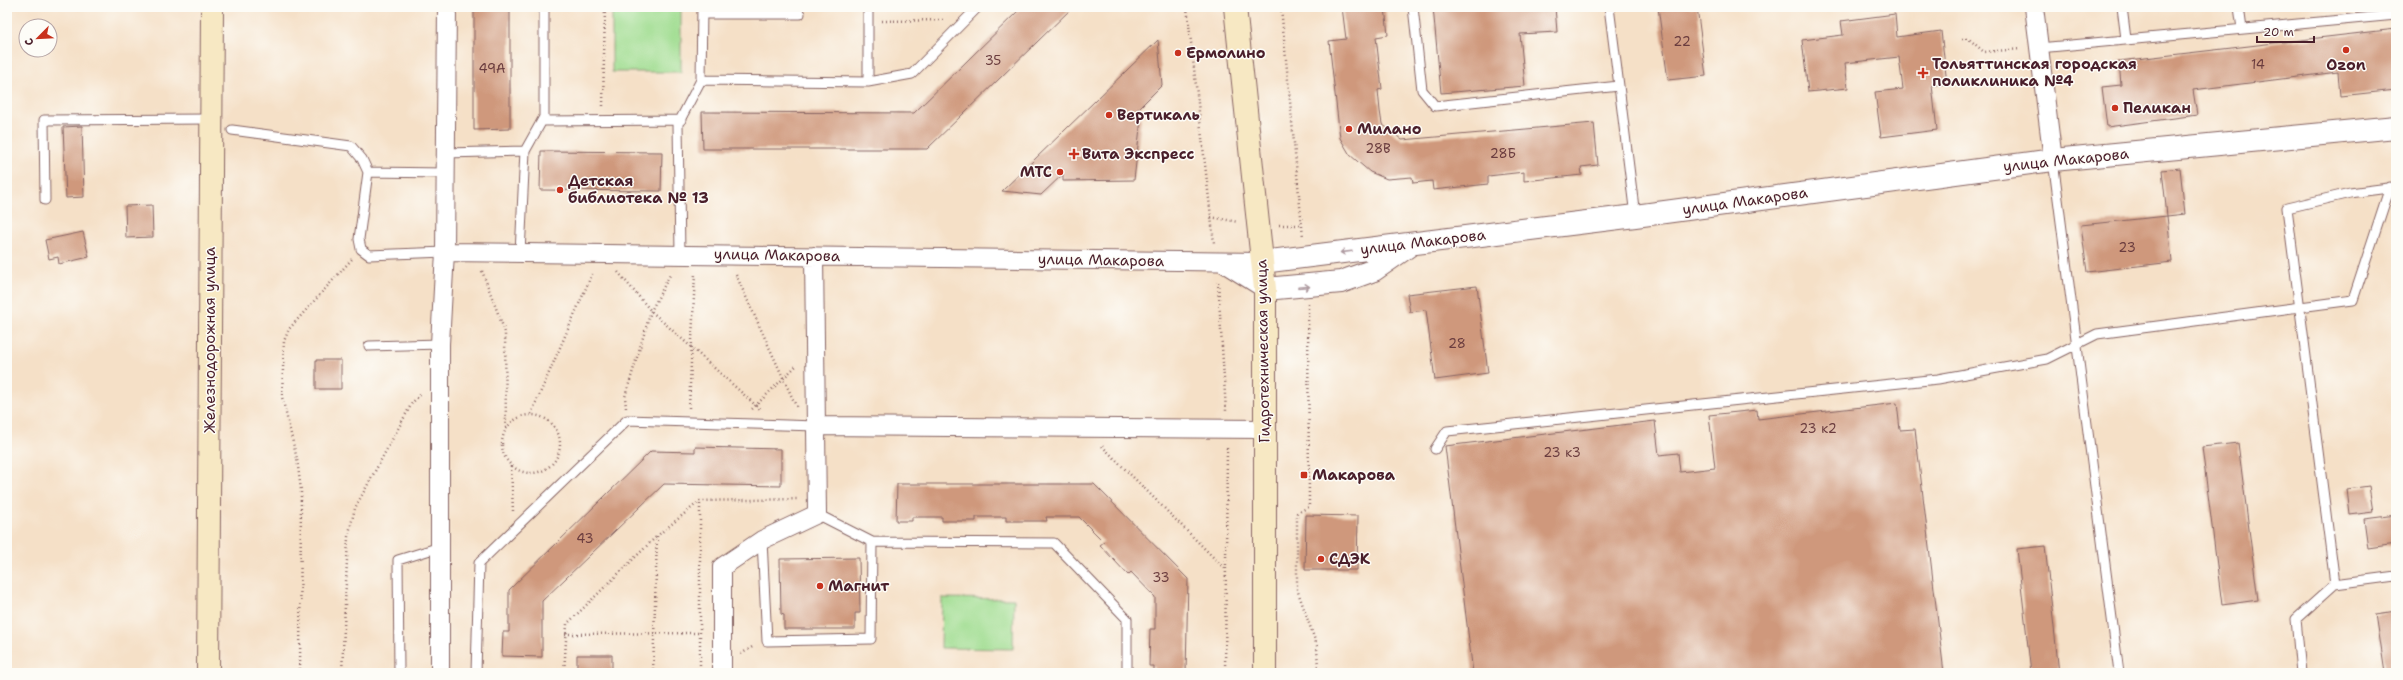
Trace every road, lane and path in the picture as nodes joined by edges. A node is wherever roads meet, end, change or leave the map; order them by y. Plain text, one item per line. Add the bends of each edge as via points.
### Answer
1 (212, 7) edge
2 (447, 7) edge
3 (544, 7) edge
4 (605, 7) edge
5 (868, 7) edge
6 (978, 7) edge
7 (1187, 7) edge
8 (1234, 7) edge
9 (1413, 7) edge
10 (1609, 7) edge
11 (2034, 7) edge
12 (2122, 7) edge
13 (2239, 7) edge
14 (702, 11) edge
15 (800, 14) dead end
16 (2396, 15) edge
17 (965, 20) junction
18 (868, 21) junction
19 (2242, 29) junction
20 (1962, 39) dead end
21 (2126, 39) junction
22 (2039, 48) junction
23 (701, 80) junction
24 (868, 82) junction
25 (1619, 86) junction
26 (211, 118) junction
27 (681, 120) junction
28 (542, 121) junction
29 (603, 121) junction
30 (2396, 127) edge
31 (232, 130) dead end
32 (525, 151) junction
33 (446, 152) junction
34 (2053, 160) junction
35 (368, 172) junction
36 (446, 173) junction
37 (2393, 187) edge
38 (45, 200) dead end
39 (1635, 216) junction
40 (1413, 244) junction
41 (361, 249) junction
42 (445, 252) junction
43 (475, 252) junction
44 (520, 253) junction
45 (602, 254) junction
46 (688, 254) junction
47 (727, 255) junction
48 (814, 256) junction
49 (1219, 262) junction
50 (1262, 262) junction
51 (1265, 289) junction
52 (2300, 307) junction
53 (651, 311) junction
54 (2078, 342) junction
55 (440, 344) junction
56 (369, 346) dead end
57 (692, 347) junction
58 (815, 349) junction
59 (782, 378) junction
60 (440, 381) junction
61 (755, 405) junction
62 (531, 414) junction
63 (627, 420) junction
64 (688, 422) junction
65 (740, 424) junction
66 (778, 425) junction
67 (816, 426) junction
68 (1084, 428) junction
69 (506, 429) junction
70 (1227, 429) junction
71 (1265, 429) junction
72 (1435, 449) dead end
73 (511, 466) junction
74 (700, 501) junction
75 (817, 506) junction
76 (1309, 507) dead end
77 (513, 530) junction
78 (657, 536) junction
79 (762, 540) junction
80 (872, 542) junction
81 (440, 547) junction
82 (1226, 570) junction
83 (2396, 576) edge
84 (2336, 584) junction
85 (700, 633) junction
86 (565, 634) junction
87 (654, 634) junction
88 (767, 641) junction
89 (653, 671) edge
90 (722, 672) edge
91 (208, 673) edge
92 (300, 673) edge
93 (342, 673) edge
94 (399, 673) edge
95 (440, 673) edge
96 (476, 673) edge
97 (564, 673) edge
98 (659, 673) edge
99 (700, 673) edge
100 (1127, 673) edge
101 (1225, 673) edge
102 (1265, 673) edge
103 (1318, 673) edge
104 (2119, 673) edge
105 (2301, 673) edge

1 - 26 main road, Железнодорожная улица
2 - 33 street
3 - 28 lane
4 - 29 path
5 - 18 lane
6 - 17 lane
7 - 49 path
8 - 50 main road, Гидротехническая улица
9 - 25 lane via 1422,90 1435,106
10 - 25 lane
11 - 22 street
12 - 21 lane
13 - 19 lane
14 - 15 lane
14 - 23 lane
16 - 19 lane
17 - 18 path
17 - 24 lane via 912,74
18 - 24 lane
19 - 21 lane
20 - 22 path via 1969,38 1984,52
21 - 22 lane
22 - 34 street
23 - 24 lane
23 - 27 lane
25 - 39 lane
26 - 38 lane via 44,120
26 - 91 main road, Железнодорожная улица
27 - 29 lane
27 - 46 lane via 678,124
28 - 29 lane
28 - 32 lane
30 - 34 street, улица Макарова
31 - 35 lane via 351,146 362,159
32 - 33 lane
32 - 44 lane
33 - 36 street
34 - 39 street, улица Макарова
34 - 54 lane
35 - 36 lane
35 - 41 lane via 358,239
36 - 42 street
37 - 52 lane via 2353,300
37 - 52 lane via 2350,193 2287,208
39 - 40 street, улица Макарова
40 -> 50 street, улица Макарова
51 -> 40 street via 1341,282 1374,270
41 - 42 lane via 369,255
41 - 92 path via 289,329 284,341 282,397 297,459 301,490
42 - 43 street, улица Макарова
42 - 55 street
43 - 44 street, улица Макарова
43 - 69 path via 505,332
44 - 45 street, улица Макарова
45 - 46 street, улица Макарова
45 - 53 path
45 - 62 path
46 - 47 street, улица Макарова
46 - 53 path
46 - 57 path
47 - 48 street, улица Макарова
47 - 59 path
48 - 49 street, улица Макарова
48 - 58 street
49 - 50 street, улица Макарова
49 - 51 street
49 - 70 path
50 - 51 main road, Гидротехническая улица
51 - 71 main road, Гидротехническая улица
52 - 54 lane via 2097,334
52 - 84 lane
53 - 57 path
53 - 63 path via 625,397
54 - 72 lane via 2047,359 1938,379 1447,431
54 - 104 lane
55 - 56 lane
55 - 60 street
57 - 61 path
57 - 64 path
58 - 59 path
58 - 67 street
59 - 61 path
59 - 67 path via 795,406
60 - 81 street
60 - 93 path via 425,389 412,403 355,508 348,536
61 - 65 path
61 - 66 path
62 - 69 path via 512,421
62 - 73 path via 550,421 556,428 560,438 558,456 553,464 538,473 520,471
63 - 64 lane
63 - 77 lane
64 - 65 lane
65 - 66 lane
66 - 67 lane
67 - 68 street
67 - 75 street
68 - 70 street
68 - 82 path
69 - 73 path via 502,448
70 - 71 street
70 - 82 path
71 - 102 main road, Гидротехническая улица
73 - 77 path
74 - 75 path
74 - 78 path
74 - 85 path
75 - 79 street
75 - 80 lane
76 - 103 path via 1296,513 1297,589 1317,646
77 - 96 lane via 479,563
78 - 86 path via 566,624
78 - 87 path
79 - 88 lane
79 - 90 street via 722,568
80 - 88 lane via 871,639
80 - 100 lane via 1054,543 1127,619
81 - 94 lane via 398,560
81 - 95 street
82 - 101 path
83 - 84 lane
84 - 105 lane via 2296,620
85 - 87 path
85 - 99 path
86 - 87 path
86 - 97 path
87 - 89 path
88 - 90 path via 748,649
89 - 98 path

